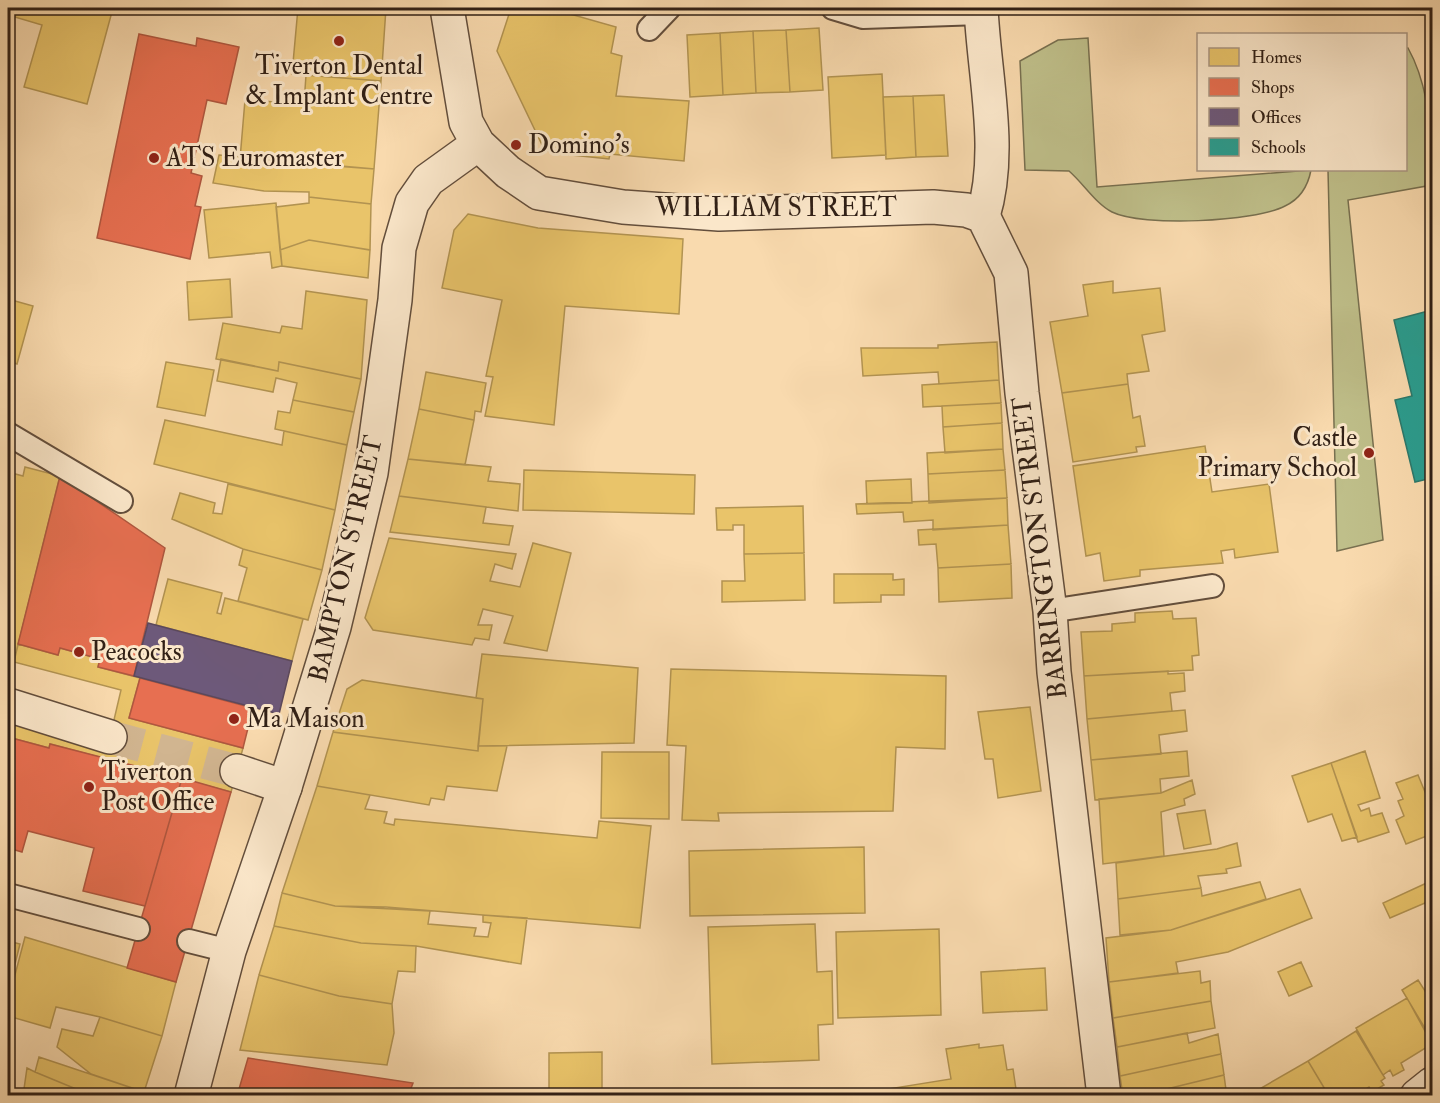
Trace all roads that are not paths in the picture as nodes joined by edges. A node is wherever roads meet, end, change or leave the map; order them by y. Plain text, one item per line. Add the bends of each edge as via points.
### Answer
1 (447, 8) edge
2 (669, 8) edge
3 (833, 8) edge
4 (981, 10) edge
5 (649, 29) dead end
6 (478, 144) junction
7 (983, 216) junction
8 (8, 434) edge
9 (122, 501) dead end
10 (1212, 586) dead end
11 (1050, 611) junction
12 (8, 705) edge
13 (110, 737) tunnel mouth
14 (237, 771) tunnel mouth
15 (285, 787) junction
16 (8, 895) edge
17 (138, 929) dead end
18 (189, 940) dead end
19 (229, 951) junction
20 (1432, 1084) edge
21 (191, 1095) edge
22 (1104, 1095) edge
23 (1417, 1095) edge

1 - 6 street via 466,122
2 - 5 lane
3 - 4 lane via 863,17
4 - 7 street via 992,187
6 - 7 street, WILLIAM STREET via 508,172 539,193 623,207 719,214 933,207
6 - 15 street, BAMPTON STREET via 428,180 412,203 399,248 371,473 334,627
7 - 11 street, BARRINGTON STREET via 1011,273
8 - 9 lane
10 - 11 lane
11 - 22 street, BARRINGTON STREET
12 - 13 street
14 - 15 street
15 - 19 street, BAMPTON STREET
16 - 17 lane
18 - 19 lane
19 - 21 street, BAMPTON STREET
20 - 23 street

